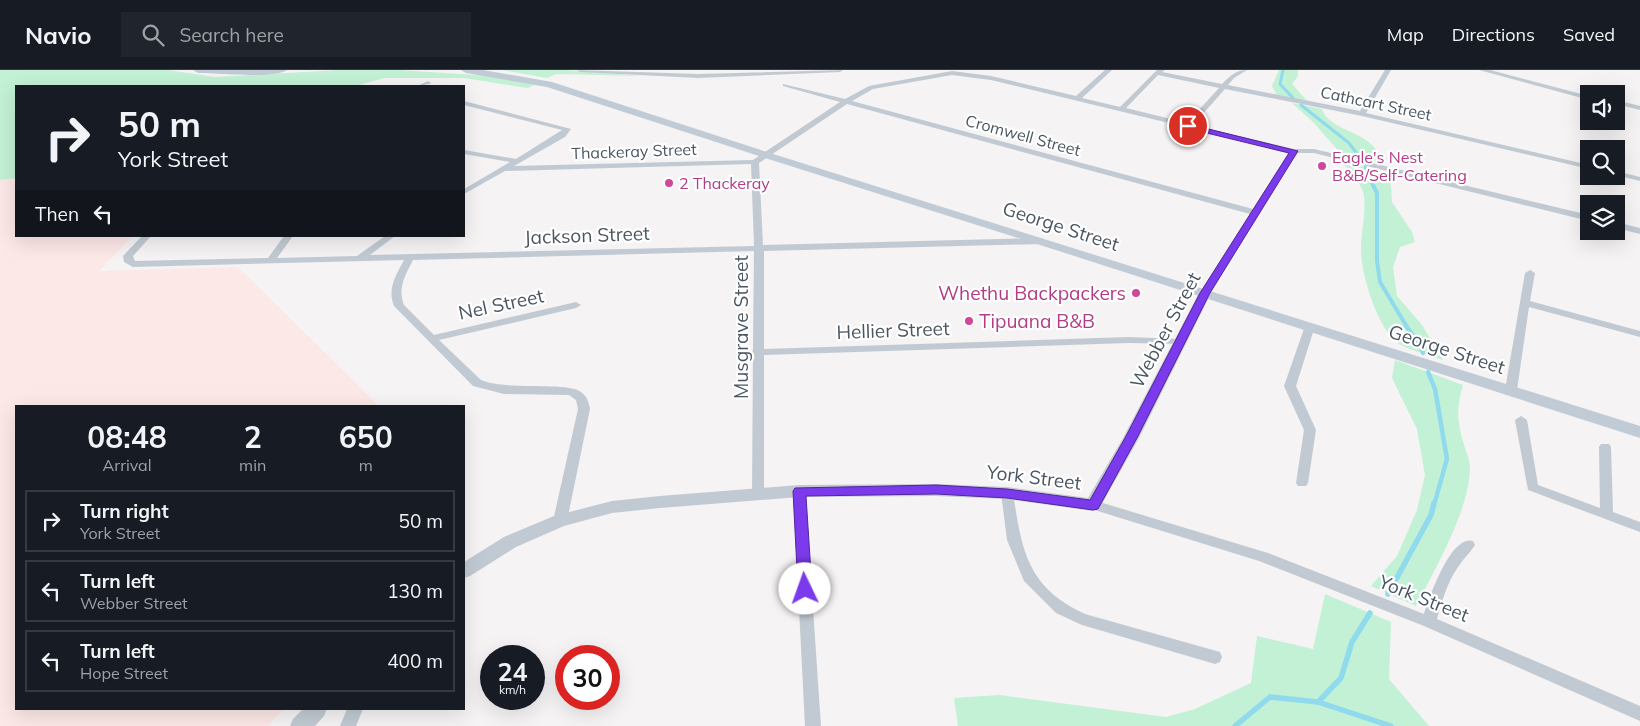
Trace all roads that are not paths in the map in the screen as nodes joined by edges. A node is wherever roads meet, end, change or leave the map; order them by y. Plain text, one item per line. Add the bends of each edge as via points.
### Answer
1 (198, 70) edge
2 (282, 70) edge
3 (466, 70) edge
4 (580, 70) edge
5 (840, 70) edge
6 (1109, 70) edge
7 (1244, 70) edge
8 (1388, 70) edge
9 (1482, 70) edge
10 (1504, 70) edge
11 (1159, 72) edge
12 (428, 83) dead end
13 (423, 85) edge
14 (785, 85) dead end
15 (1223, 87) junction
16 (1580, 91) edge
17 (1580, 96) edge
18 (1077, 99) junction
19 (847, 101) junction
20 (465, 103) edge
21 (1625, 105) edge
22 (1640, 108) edge
23 (1121, 110) junction
24 (1362, 114) junction
25 (1188, 126) junction
26 (1294, 151) junction
27 (465, 152) edge
28 (766, 155) junction
29 (516, 161) junction
30 (755, 162) junction
31 (1580, 165) edge
32 (502, 169) junction
33 (1625, 175) edge
34 (1640, 178) edge
35 (465, 191) edge
36 (1254, 212) junction
37 (1580, 216) edge
38 (1625, 227) edge
39 (1640, 231) edge
40 (145, 237) edge
41 (288, 237) edge
42 (390, 237) edge
43 (1042, 241) junction
44 (759, 248) junction
45 (360, 258) junction
46 (410, 258) junction
47 (270, 261) junction
48 (1530, 273) dead end
49 (1205, 293) junction
50 (1527, 303) junction
51 (576, 306) dead end
52 (1310, 326) junction
53 (1640, 334) edge
54 (434, 338) junction
55 (1180, 342) junction
56 (757, 352) junction
57 (1511, 390) junction
58 (1521, 420) dead end
59 (1640, 432) edge
60 (1605, 447) dead end
61 (1302, 483) dead end
62 (800, 491) junction
63 (1007, 493) junction
64 (758, 494) junction
65 (1093, 505) junction
66 (1607, 515) junction
67 (560, 521) junction
68 (1640, 527) edge
69 (1468, 545) dead end
70 (465, 570) edge
71 (1429, 622) junction
72 (1215, 657) dead end
73 (316, 710) edge
74 (355, 710) edge
75 (1640, 714) edge
76 (301, 726) edge
77 (348, 726) edge
78 (813, 726) edge

1 - 2 main road
3 - 28 main road, George Street via 549,84
4 - 5 street via 698,76
6 - 18 street
7 - 15 street
8 - 24 street
9 - 17 street
10 - 16 street
11 - 15 street, Cathcart Street
11 - 23 street
12 - 13 street
14 - 19 street, Cromwell Street
15 - 24 street, Cathcart Street
15 - 25 street
18 - 19 street via 971,74 952,73 884,84
18 - 23 street
19 - 28 street
19 - 36 street, Cromwell Street
20 - 29 street via 567,129
21 - 22 street
23 - 25 street
24 - 31 street, Cathcart Street
25 - 26 street
26 - 36 street, Webber Street
26 - 37 street via 1314,152
27 - 29 street
28 - 30 street
28 - 43 main road, George Street
29 - 32 street
30 - 32 street, Thackeray Street
30 - 44 street, Musgrave Street
32 - 35 street
33 - 34 street
36 - 49 street, Webber Street
38 - 39 street
40 - 47 street, Jackson Street via 128,256 129,262
41 - 47 street
42 - 45 street
43 - 44 street, Jackson Street
43 - 49 main road, George Street
44 - 46 street, Jackson Street
44 - 56 street, Musgrave Street
45 - 46 street, Jackson Street
45 - 47 street, Jackson Street
46 - 54 street via 395,289 395,299
48 - 50 street
49 - 52 main road, George Street
49 - 55 street, Webber Street
50 - 53 street
50 - 57 street
51 - 54 street, Nel Street
52 - 57 main road, George Street
52 - 61 street via 1290,386 1310,430
54 - 67 street via 485,387 563,391 575,393 582,399 584,409
55 - 56 street, Hellier Street via 1128,340
55 - 65 street, Webber Street
56 - 64 street, Musgrave Street
57 - 59 main road, George Street
58 - 66 street via 1532,486
60 - 66 street
62 - 63 street, York Street
62 - 64 street, York Street
62 - 78 street
63 - 65 street, York Street
63 - 72 street via 1014,540 1031,582 1061,609 1082,619
64 - 67 street, York Street via 612,507
65 - 71 street, York Street via 1263,557
66 - 68 street
67 - 70 street, York Street via 510,542
69 - 71 street via 1442,580
71 - 75 street, York Street
73 - 76 street
74 - 77 street

